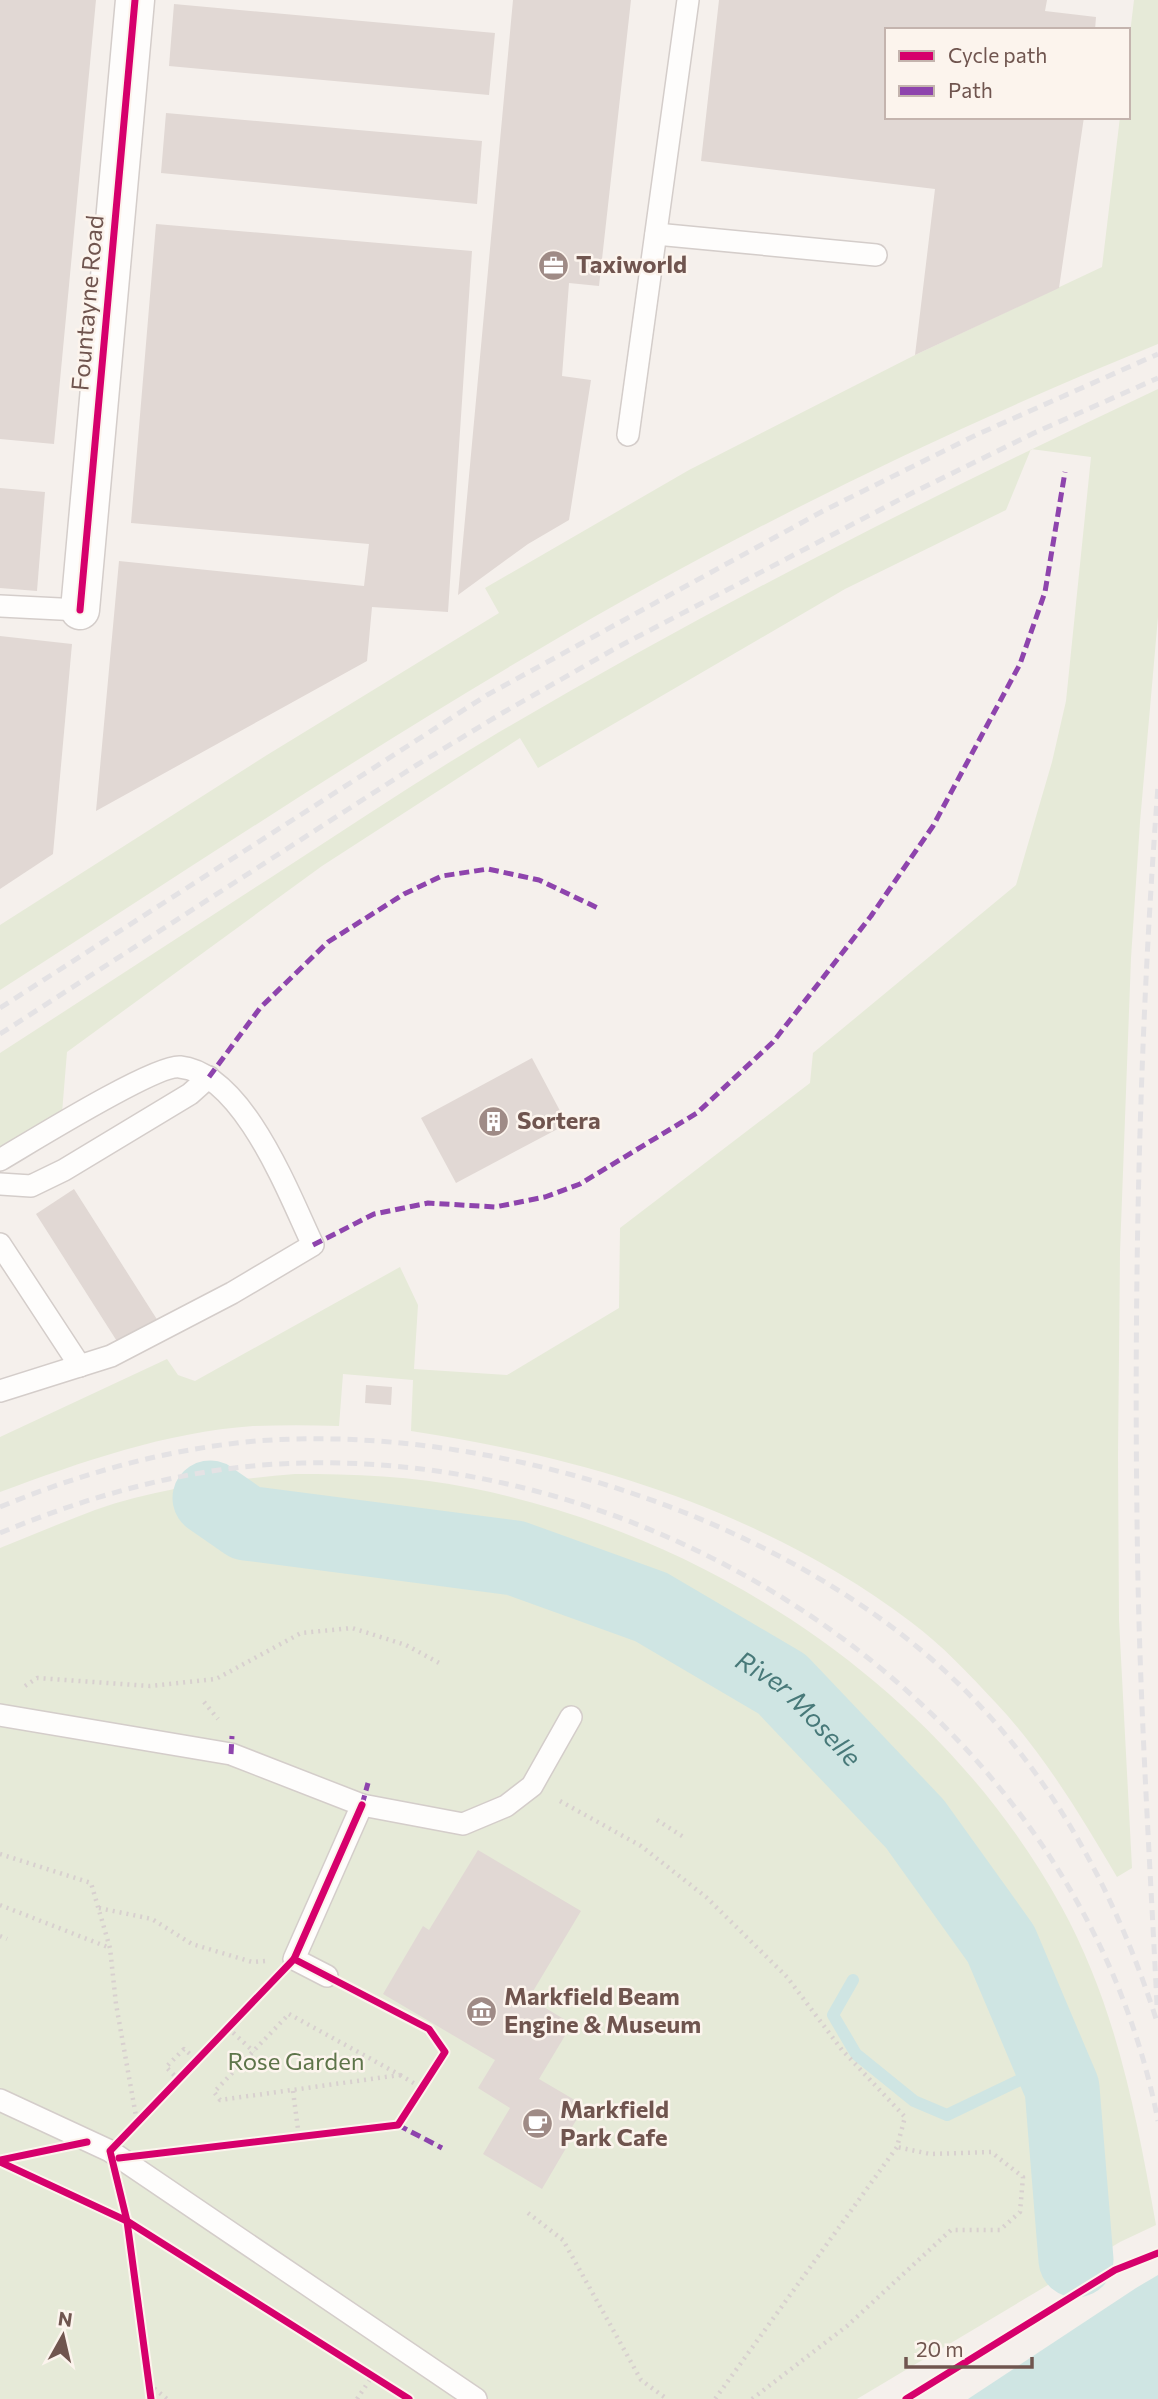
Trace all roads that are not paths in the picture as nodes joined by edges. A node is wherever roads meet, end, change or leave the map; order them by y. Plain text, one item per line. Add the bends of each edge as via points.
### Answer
1 (135, 0) edge
2 (688, 0) edge
3 (656, 234) junction
4 (876, 256) dead end
5 (628, 435) dead end
6 (0, 606) edge
7 (80, 610) joint
8 (209, 1077) junction
9 (0, 1160) edge
10 (0, 1184) edge
11 (0, 1244) edge
12 (80, 1366) junction
13 (0, 1391) edge
14 (0, 1715) edge
15 (571, 1717) dead end
16 (362, 1805) junction
17 (327, 1976) road end
18 (0, 2099) edge
19 (476, 2399) edge

1 - 7 street, Fountayne Road
2 - 3 lane
3 - 4 lane
3 - 5 lane
6 - 7 lane
8 - 9 lane via 179,1067 150,1075
8 - 10 lane via 190,1094 64,1170 31,1186
8 - 12 lane via 256,1128 313,1245 111,1356
11 - 12 lane
12 - 13 lane
14 - 16 lane via 231,1754
15 - 16 lane via 532,1786 506,1806 463,1824
16 - 17 lane via 293,1959
18 - 19 lane via 115,2155

